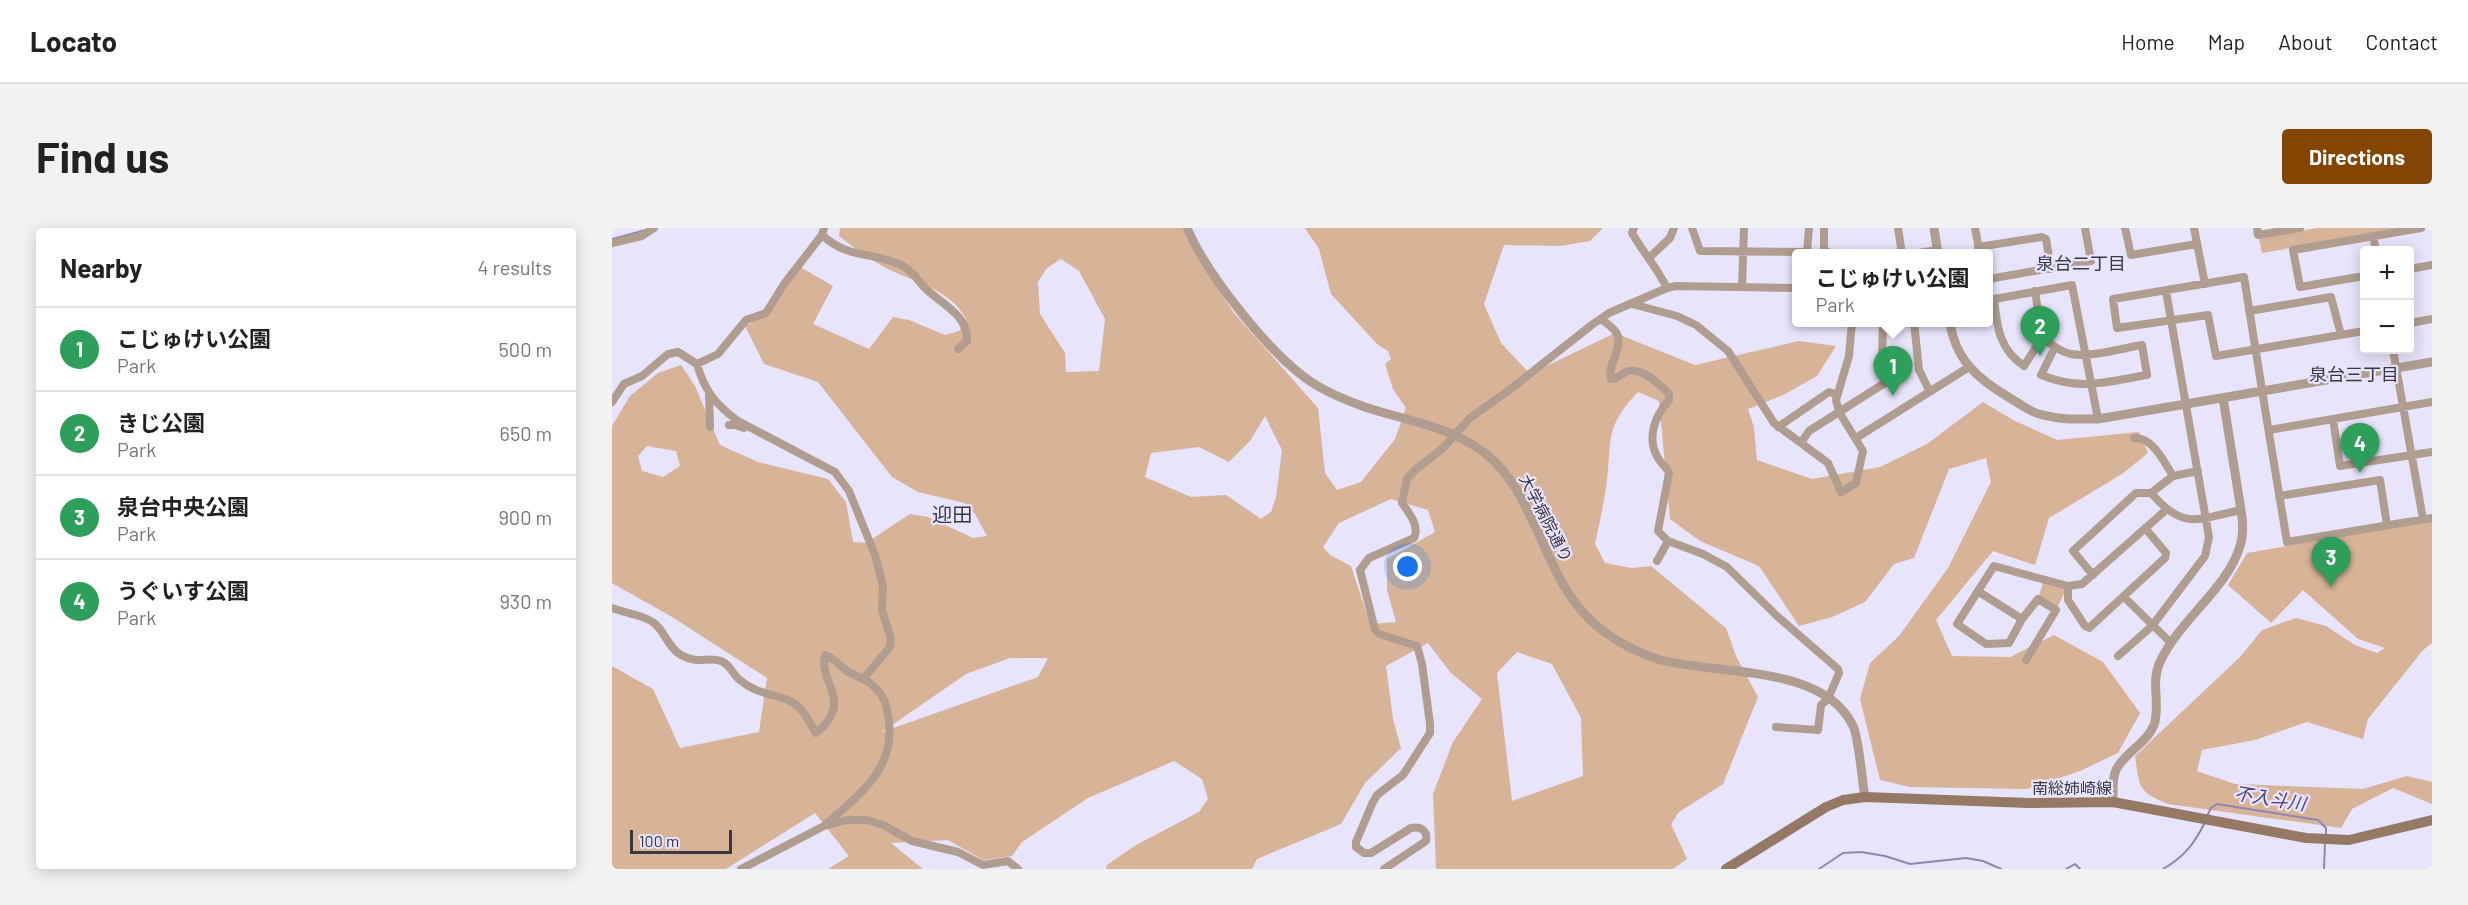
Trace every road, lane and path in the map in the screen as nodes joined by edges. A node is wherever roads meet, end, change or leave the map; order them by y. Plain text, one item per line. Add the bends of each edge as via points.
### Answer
1 (654, 228) edge
2 (1187, 228) edge
3 (1634, 228) edge
4 (1674, 228) edge
5 (1692, 228) edge
6 (1744, 228) edge
7 (1809, 228) edge
8 (1824, 228) edge
9 (1898, 228) edge
10 (1934, 228) edge
11 (1975, 228) edge
12 (2085, 228) edge
13 (2125, 228) edge
14 (2194, 228) edge
15 (2257, 228) edge
16 (2300, 228) edge
17 (2421, 228) edge
18 (2287, 229) edge
19 (823, 232) edge
20 (2373, 236) junction
21 (612, 243) edge
22 (2197, 244) junction
23 (2375, 246) edge
24 (1807, 249) edge
25 (1824, 249) edge
26 (1901, 249) edge
27 (1938, 249) edge
28 (1979, 249) edge
29 (1984, 249) edge
30 (1742, 251) junction
31 (1792, 252) edge
32 (1649, 258) junction
33 (2432, 265) edge
34 (2414, 268) edge
35 (2051, 269) junction
36 (2360, 277) edge
37 (1993, 278) edge
38 (2205, 284) junction
39 (1742, 287) junction
40 (1667, 288) junction
41 (1792, 288) edge
42 (2035, 291) junction
43 (2166, 291) junction
44 (1993, 299) edge
45 (1632, 304) junction
46 (1993, 307) edge
47 (2249, 311) junction
48 (1601, 319) junction
49 (2432, 319) edge
50 (2172, 321) junction
51 (2414, 322) edge
52 (1852, 327) edge
53 (1883, 327) edge
54 (1915, 327) edge
55 (1951, 327) edge
56 (2360, 332) edge
57 (2341, 335) junction
58 (2042, 338) junction
59 (2055, 347) junction
60 (958, 349) dead end
61 (2256, 350) junction
62 (2085, 354) junction
63 (2394, 354) edge
64 (2432, 362) edge
65 (697, 364) junction
66 (1969, 367) junction
67 (2396, 368) junction
68 (2091, 384) junction
69 (2262, 390) junction
70 (1930, 392) junction
71 (709, 394) junction
72 (1836, 394) junction
73 (2223, 398) junction
74 (612, 402) edge
75 (2432, 402) edge
76 (2186, 403) junction
77 (2403, 407) junction
78 (1839, 412) junction
79 (2098, 419) junction
80 (2333, 419) junction
81 (729, 425) dead end
82 (710, 427) dead end
83 (1778, 427) junction
84 (754, 429) junction
85 (2269, 430) junction
86 (1856, 438) junction
87 (2134, 438) dead end
88 (1801, 443) junction
89 (2432, 452) edge
90 (2412, 456) junction
91 (2198, 471) junction
92 (2173, 476) junction
93 (2151, 493) junction
94 (2279, 495) junction
95 (2166, 510) junction
96 (2241, 510) junction
97 (2204, 517) junction
98 (2432, 518) edge
99 (2423, 519) junction
100 (2387, 525) junction
101 (2145, 528) junction
102 (1668, 541) junction
103 (1657, 561) dead end
104 (2093, 575) junction
105 (2068, 586) junction
106 (1979, 592) junction
107 (2124, 597) junction
108 (612, 608) edge
109 (2022, 619) junction
110 (2152, 626) junction
111 (2170, 642) junction
112 (2118, 656) dead end
113 (2026, 660) dead end
114 (864, 678) junction
115 (1828, 699) junction
116 (1776, 727) dead end
117 (1865, 797) junction
118 (2113, 802) junction
119 (2432, 820) edge
120 (824, 826) junction
121 (741, 869) edge
122 (1018, 869) edge
123 (1384, 869) edge
124 (1726, 869) edge

1 - 21 street via 642,236
2 - 115 street, 大学病院通り via 1203,260 1241,311 1278,353 1316,385 1365,407 1450,431 1493,460 1513,483 1561,582 1584,615 1601,629 1628,647 1661,660 1772,676 1807,686
3 - 32 street via 1632,233
4 - 32 street via 1670,238
5 - 30 street via 1700,251
6 - 30 street
7 - 24 street
8 - 25 street
9 - 26 street
10 - 27 street
11 - 28 street
12 - 35 street via 2091,261
13 - 22 street via 2131,255
14 - 22 street
15 - 18 street via 2258,235
16 - 18 street
17 - 20 street
19 - 60 street via 842,250 894,263 917,276 963,323 967,341
19 - 65 street via 766,313 746,320 718,354
20 - 23 street
20 - 36 street via 2293,250 2300,287
22 - 38 street
29 - 35 street via 2042,237 2046,239
30 - 31 street
30 - 39 street
32 - 40 street
33 - 34 street
35 - 37 street
38 - 43 street
38 - 47 street via 2244,277
39 - 40 street
39 - 41 street
40 - 45 street
42 - 44 street
42 - 58 street
42 - 62 street via 2072,285
43 - 50 street
43 - 50 street via 2112,299 2117,328
45 - 48 street
45 - 83 street via 1677,316 1723,346
46 - 58 street via 2001,341 2024,366
47 - 57 street via 2331,297
47 - 61 street
48 - 102 street via 1618,339 1611,379 1637,371 1669,394 1669,400 1658,412 1653,441 1657,458 1669,474 1658,531
48 - 123 street, bridge via 1470,418 1442,449 1415,470 1407,479 1402,503 1415,525 1414,538 1369,558 1360,570 1376,630 1417,646 1430,724 1430,733 1403,775 1371,804 1356,842 1362,852 1371,853 1411,828 1424,830 1426,842
49 - 51 street
50 - 61 street via 2208,315 2216,356
50 - 76 street
52 - 72 street via 1849,356
53 - 78 street via 1882,358 1888,381
54 - 70 street via 1919,370
55 - 66 street via 1959,354
56 - 57 street
57 - 61 street
58 - 59 street
59 - 62 street
59 - 68 street via 2041,375 2066,383
61 - 69 street
62 - 68 street
62 - 68 street via 2142,345 2147,375
63 - 67 street
64 - 67 street
65 - 71 street
65 - 74 street via 678,352 668,354 642,376 624,384
66 - 70 street
66 - 79 street via 1984,383 2040,415
67 - 69 street
67 - 77 street
68 - 79 street
69 - 73 street
69 - 85 street
70 - 86 street
71 - 82 street
71 - 84 street via 723,410
72 - 78 street
72 - 83 street via 1829,392
73 - 76 street
73 - 96 street
75 - 77 street
76 - 79 street
76 - 91 street
77 - 80 street
77 - 90 street
78 - 86 street
78 - 88 street via 1809,431
80 - 85 street
80 - 90 street via 2340,466
81 - 84 street
83 - 88 street
84 - 114 street via 835,472 849,490 875,555 883,586 882,610 891,639 890,647
85 - 94 street
86 - 88 street via 1863,451 1856,483 1841,492 1828,463
87 - 92 street via 2145,440 2155,449
89 - 90 street
90 - 99 street
91 - 92 street
91 - 97 street
92 - 93 street
93 - 95 street
93 - 104 street via 2136,493 2073,551
94 - 100 street via 2380,480
94 - 100 street via 2287,542
95 - 97 street via 2179,518
95 - 101 street
96 - 97 street
96 - 111 street via 2243,528 2237,556
97 - 110 street via 2209,537 2205,556
98 - 99 street
99 - 100 street
101 - 104 street
101 - 107 street via 2166,553 2165,558
102 - 103 street
102 - 115 street via 1727,567 1836,666 1839,673
104 - 105 street via 2082,584
105 - 106 street via 1994,566
105 - 107 street via 2068,600 2089,628
106 - 109 street
106 - 109 street via 1957,624 1986,644 2009,643
107 - 110 street
108 - 114 street via 652,621 682,656 698,662 720,661 739,680 762,694 791,701 816,733 825,726 835,703 823,662 825,654
109 - 113 street via 2038,599 2056,610
110 - 111 street
110 - 112 street
111 - 118 street via 2154,682 2154,725 2115,770
114 - 120 street via 880,692 886,705 887,754 868,786
115 - 116 street via 1821,705 1818,730
115 - 117 street, 大学病院通り via 1854,727
117 - 118 main road, 南総姉崎線
117 - 124 main road, 南総姉崎線 via 1826,807
118 - 119 main road, 南総姉崎線 via 2306,838 2339,840
120 - 121 street
120 - 122 street via 867,820 912,841 958,852 983,865 1008,861

